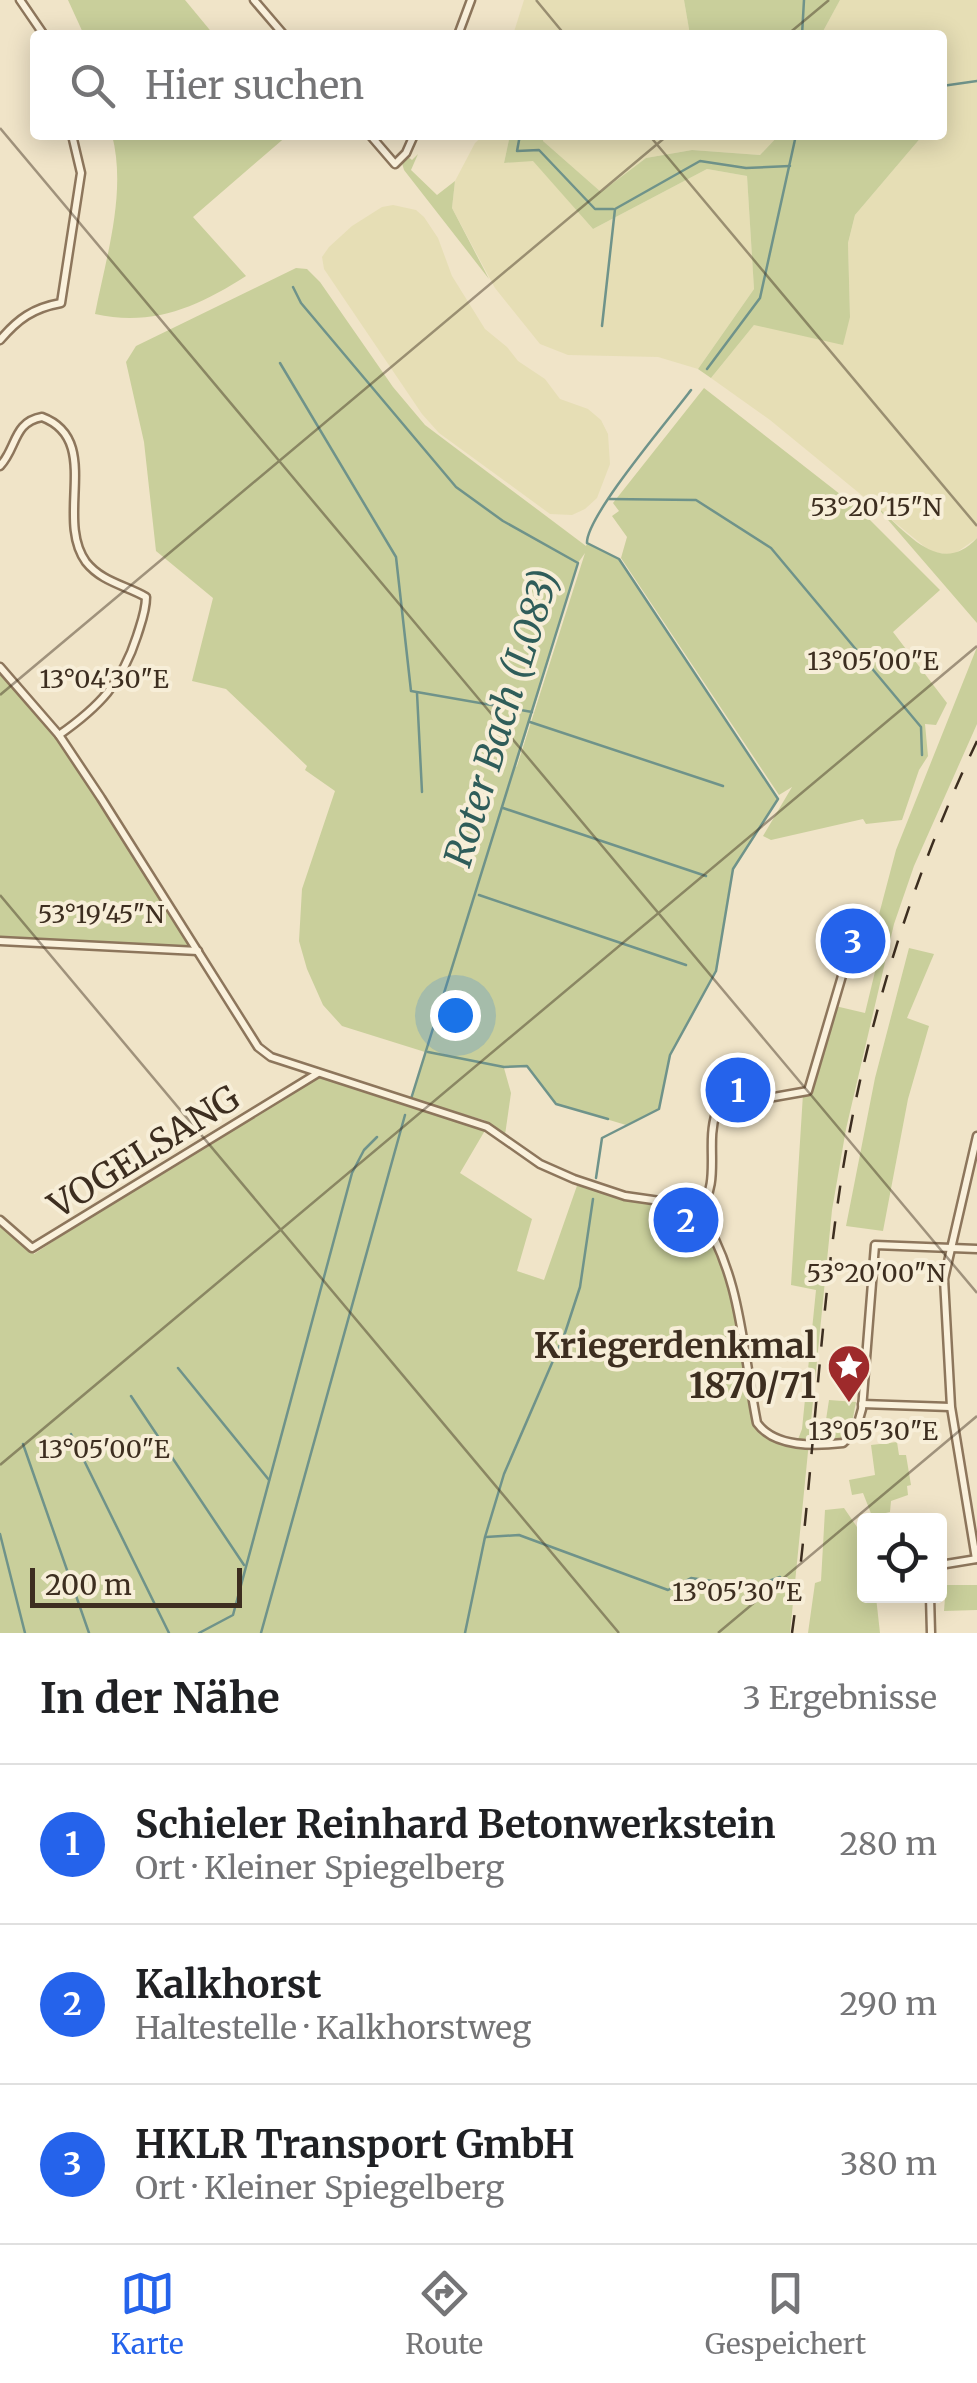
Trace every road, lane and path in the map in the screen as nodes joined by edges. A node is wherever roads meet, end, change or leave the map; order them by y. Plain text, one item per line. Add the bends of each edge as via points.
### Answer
1 (20, 0) edge
2 (254, 0) edge
3 (471, 0) edge
4 (41, 30) edge
5 (280, 30) edge
6 (460, 30) edge
7 (73, 140) edge
8 (374, 140) edge
9 (412, 140) edge
10 (0, 340) edge
11 (0, 466) edge
12 (0, 667) edge
13 (59, 735) junction
14 (875, 931) dead end
15 (0, 941) edge
16 (199, 951) junction
17 (318, 1074) junction
18 (977, 1136) edge
19 (698, 1211) junction
20 (0, 1220) edge
21 (949, 1249) junction
22 (977, 1249) edge
23 (862, 1404) junction
24 (951, 1407) junction
25 (976, 1559) edge
26 (947, 1564) edge
27 (930, 1603) edge
28 (931, 1633) edge

1 - 4 street
2 - 5 street
3 - 6 street
7 - 10 street via 81,172 61,303 18,319
8 - 9 street via 395,164
11 - 13 street via 16,432 32,418 42,416 64,430 75,460 76,542 101,577 146,597 120,678
12 - 13 street
13 - 16 street
14 - 19 street via 869,947 847,959 808,1091 716,1113 712,1188
15 - 16 street
16 - 17 street via 258,1047
17 - 19 street via 487,1127 574,1179
17 - 20 street, VOGELSANG via 32,1248
18 - 21 street
19 - 23 street via 730,1271 763,1431 780,1440 843,1444 856,1430
21 - 22 street
21 - 23 street via 876,1245
21 - 24 street via 944,1279
23 - 24 street
24 - 25 street
25 - 26 street
27 - 28 street

